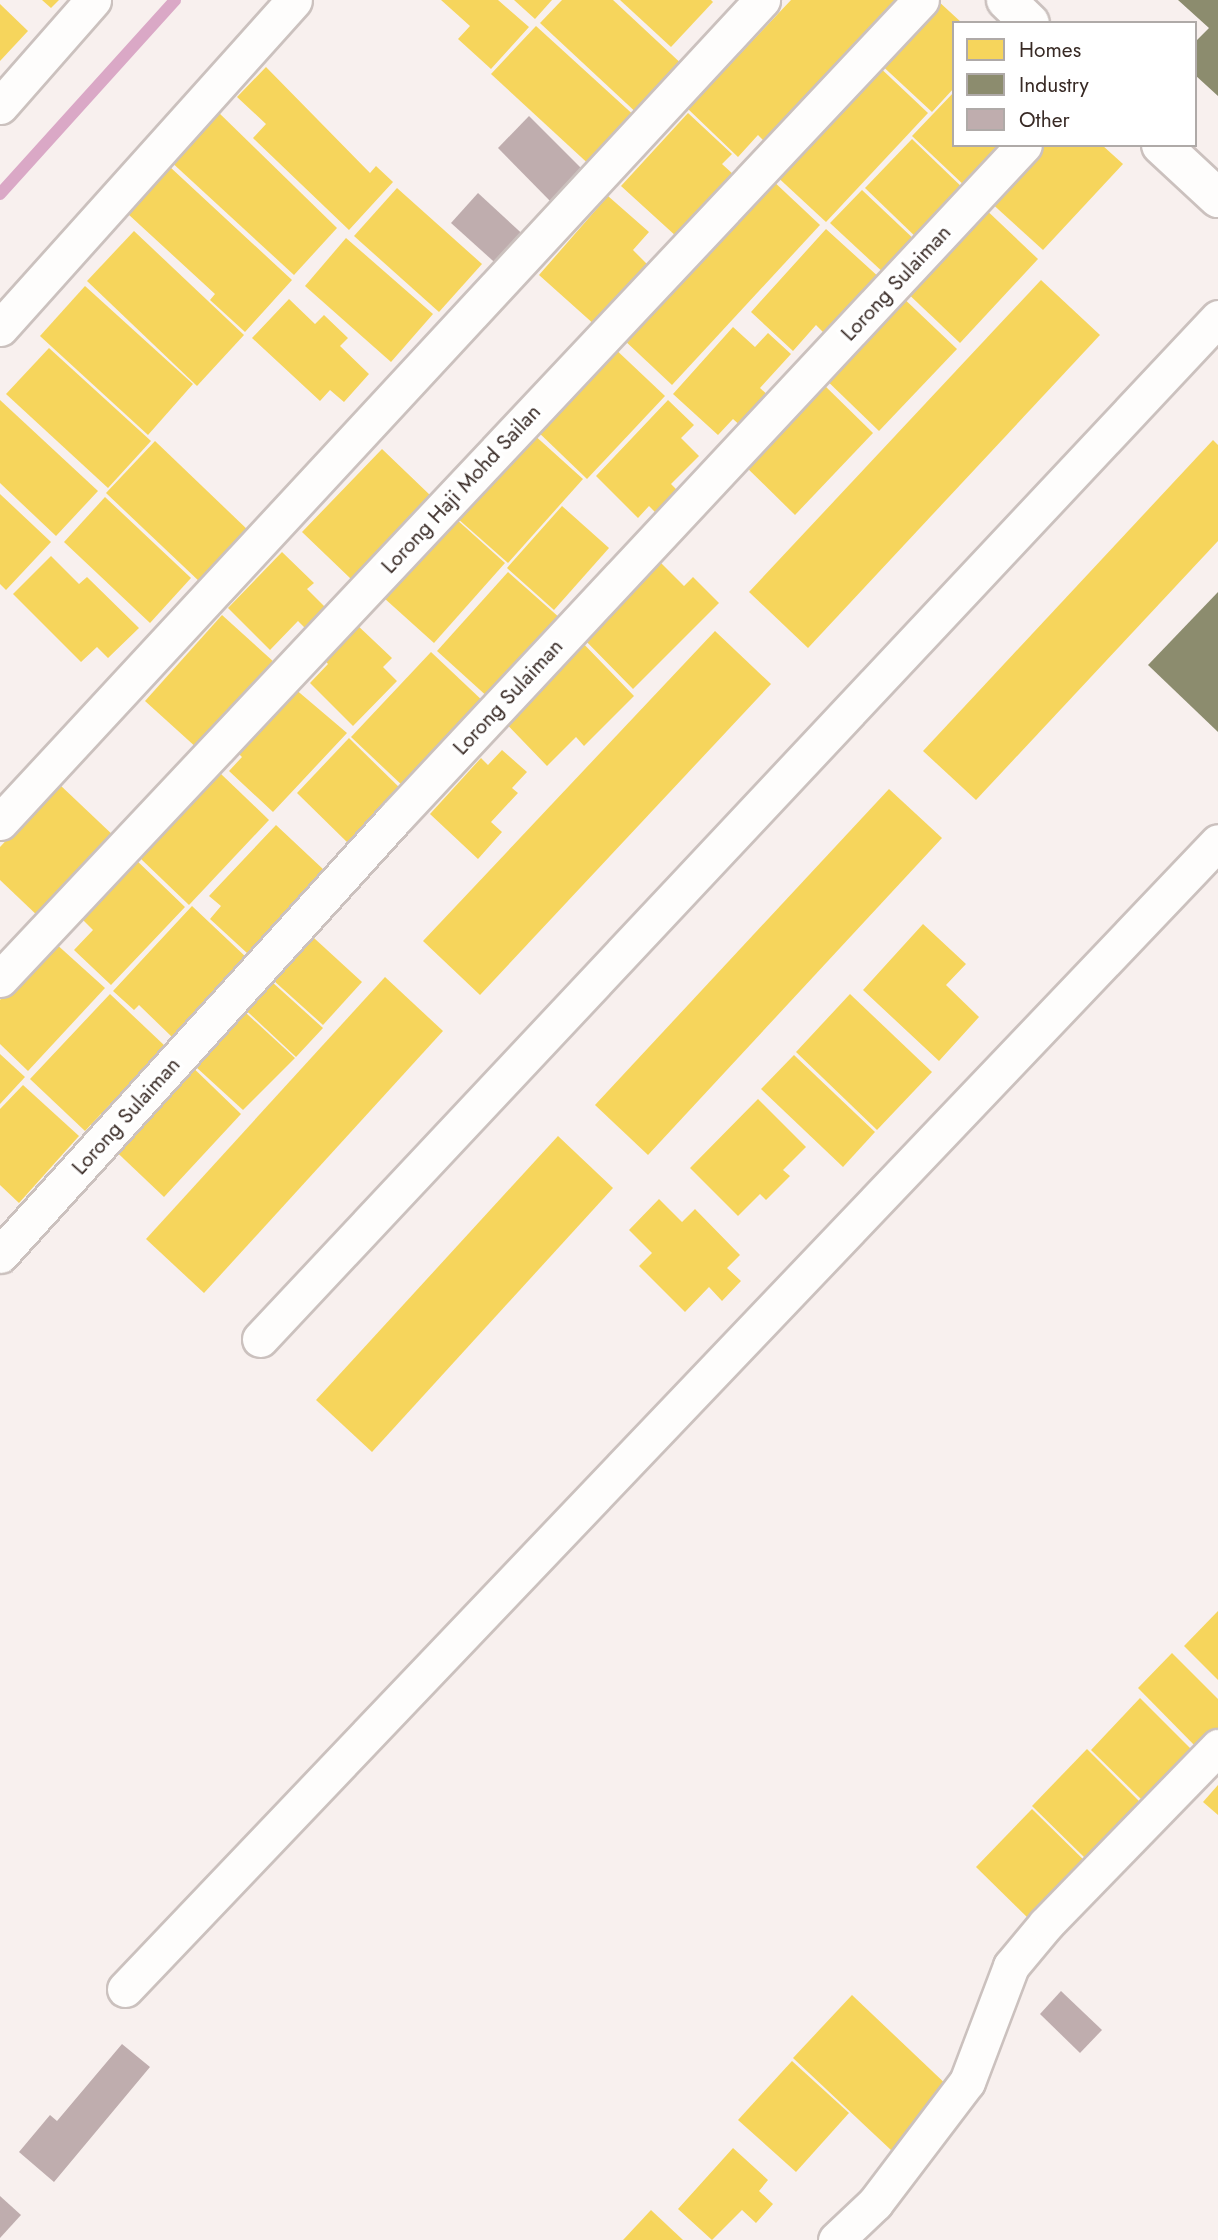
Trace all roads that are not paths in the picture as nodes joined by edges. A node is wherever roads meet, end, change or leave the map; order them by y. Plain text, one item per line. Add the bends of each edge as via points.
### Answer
1 (93, 0) edge
2 (293, 0) edge
3 (762, 0) edge
4 (921, 0) edge
5 (1006, 0) edge
6 (1028, 21) edge
7 (0, 106) edge
8 (1022, 147) edge
9 (1163, 147) edge
10 (1218, 198) edge
11 (1218, 318) edge
12 (0, 328) edge
13 (0, 822) edge
14 (1218, 842) edge
15 (0, 979) edge
16 (0, 1255) edge
17 (260, 1339) dead end
18 (1218, 1747) edge
19 (125, 1989) dead end
20 (836, 2240) edge

1 - 7 street
2 - 12 street
3 - 13 street
4 - 15 street, Lorong Haji Mohd Sailan
5 - 6 street
8 - 16 street, Lorong Sulaiman via 395,818
9 - 10 street
11 - 17 street
14 - 19 street
18 - 20 street via 1046,1924 1012,1966 967,2082 875,2203

